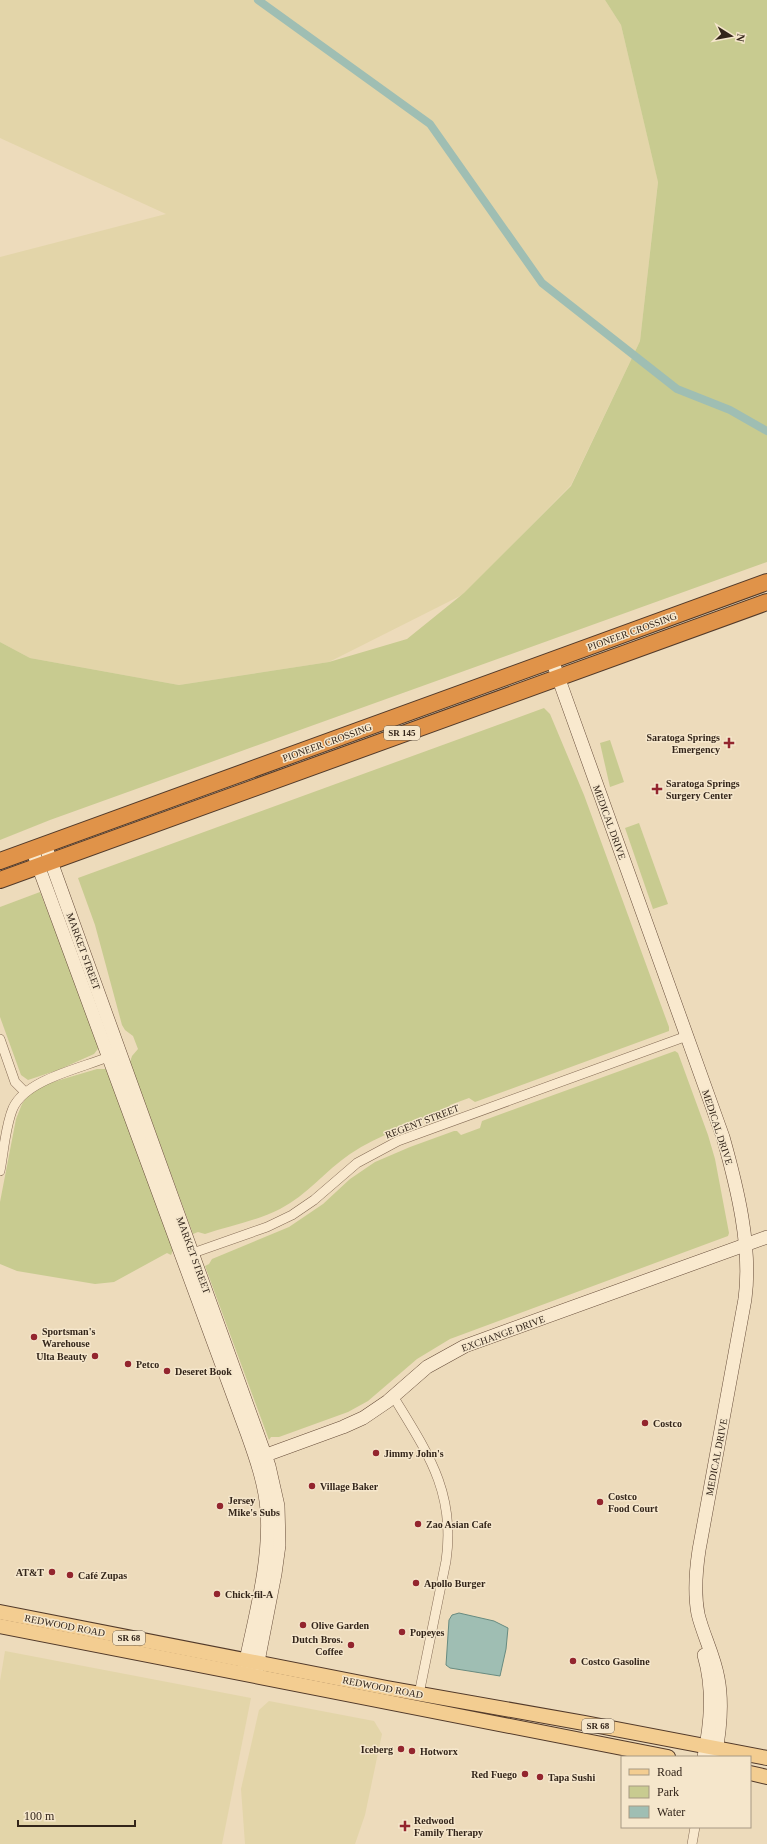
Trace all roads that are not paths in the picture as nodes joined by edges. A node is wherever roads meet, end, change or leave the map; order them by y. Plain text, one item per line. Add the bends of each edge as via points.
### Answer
1 (767, 582) edge
2 (767, 602) edge
3 (552, 660) junction
4 (558, 677) junction
5 (39, 847) junction
6 (0, 861) edge
7 (45, 863) junction
8 (0, 880) edge
9 (687, 1036) junction
10 (0, 1039) edge
11 (114, 1054) junction
12 (24, 1092) junction
13 (0, 1171) edge
14 (767, 1237) edge
15 (745, 1245) junction
16 (188, 1256) junction
17 (393, 1396) junction
18 (261, 1457) junction
19 (0, 1612) edge
20 (0, 1626) edge
21 (250, 1668) junction
22 (420, 1694) junction
23 (711, 1752) edge
24 (663, 1756) edge
25 (748, 1756) edge
26 (751, 1756) edge
27 (767, 1758) edge
28 (751, 1773) edge
29 (767, 1777) edge
30 (695, 1828) edge
31 (692, 1844) edge

1 - 3 highway, PIONEER CROSSING / SR 145
2 - 4 highway, PIONEER CROSSING / SR 145
3 - 4 street, MEDICAL DRIVE
3 - 5 highway, PIONEER CROSSING / SR 145
4 - 7 highway, PIONEER CROSSING / SR 145
4 - 9 street, MEDICAL DRIVE
5 - 6 highway, PIONEER CROSSING / SR 145
5 - 7 street, MARKET STREET
7 - 8 highway, PIONEER CROSSING / SR 145
7 - 11 street, MARKET STREET
9 - 15 street, MEDICAL DRIVE via 728,1152
9 - 16 street, REGENT STREET via 398,1141 357,1163 314,1200 292,1215
10 - 12 street via 15,1082
11 - 12 street via 36,1084
11 - 16 street, MARKET STREET
12 - 13 street via 11,1114
14 - 15 street, EXCHANGE DRIVE
15 - 17 street, EXCHANGE DRIVE via 465,1346 428,1367
15 - 23 street, MEDICAL DRIVE via 748,1273 745,1299 697,1562 697,1632 706,1664 710,1694
16 - 18 street, MARKET STREET
17 - 18 street, EXCHANGE DRIVE via 354,1422
17 - 22 street via 433,1464 442,1486 448,1515 446,1561
18 - 21 street, MARKET STREET via 278,1506 279,1545
19 - 21 main road, REDWOOD ROAD / SR 68
20 - 21 main road, REDWOOD ROAD / SR 68
21 - 22 main road, REDWOOD ROAD / SR 68
21 - 24 main road, REDWOOD ROAD / SR 68
22 - 23 main road, REDWOOD ROAD / SR 68 via 584,1723
23 - 25 main road, REDWOOD ROAD / SR 68
26 - 27 main road, REDWOOD ROAD / SR 68
28 - 29 main road
30 - 31 street

